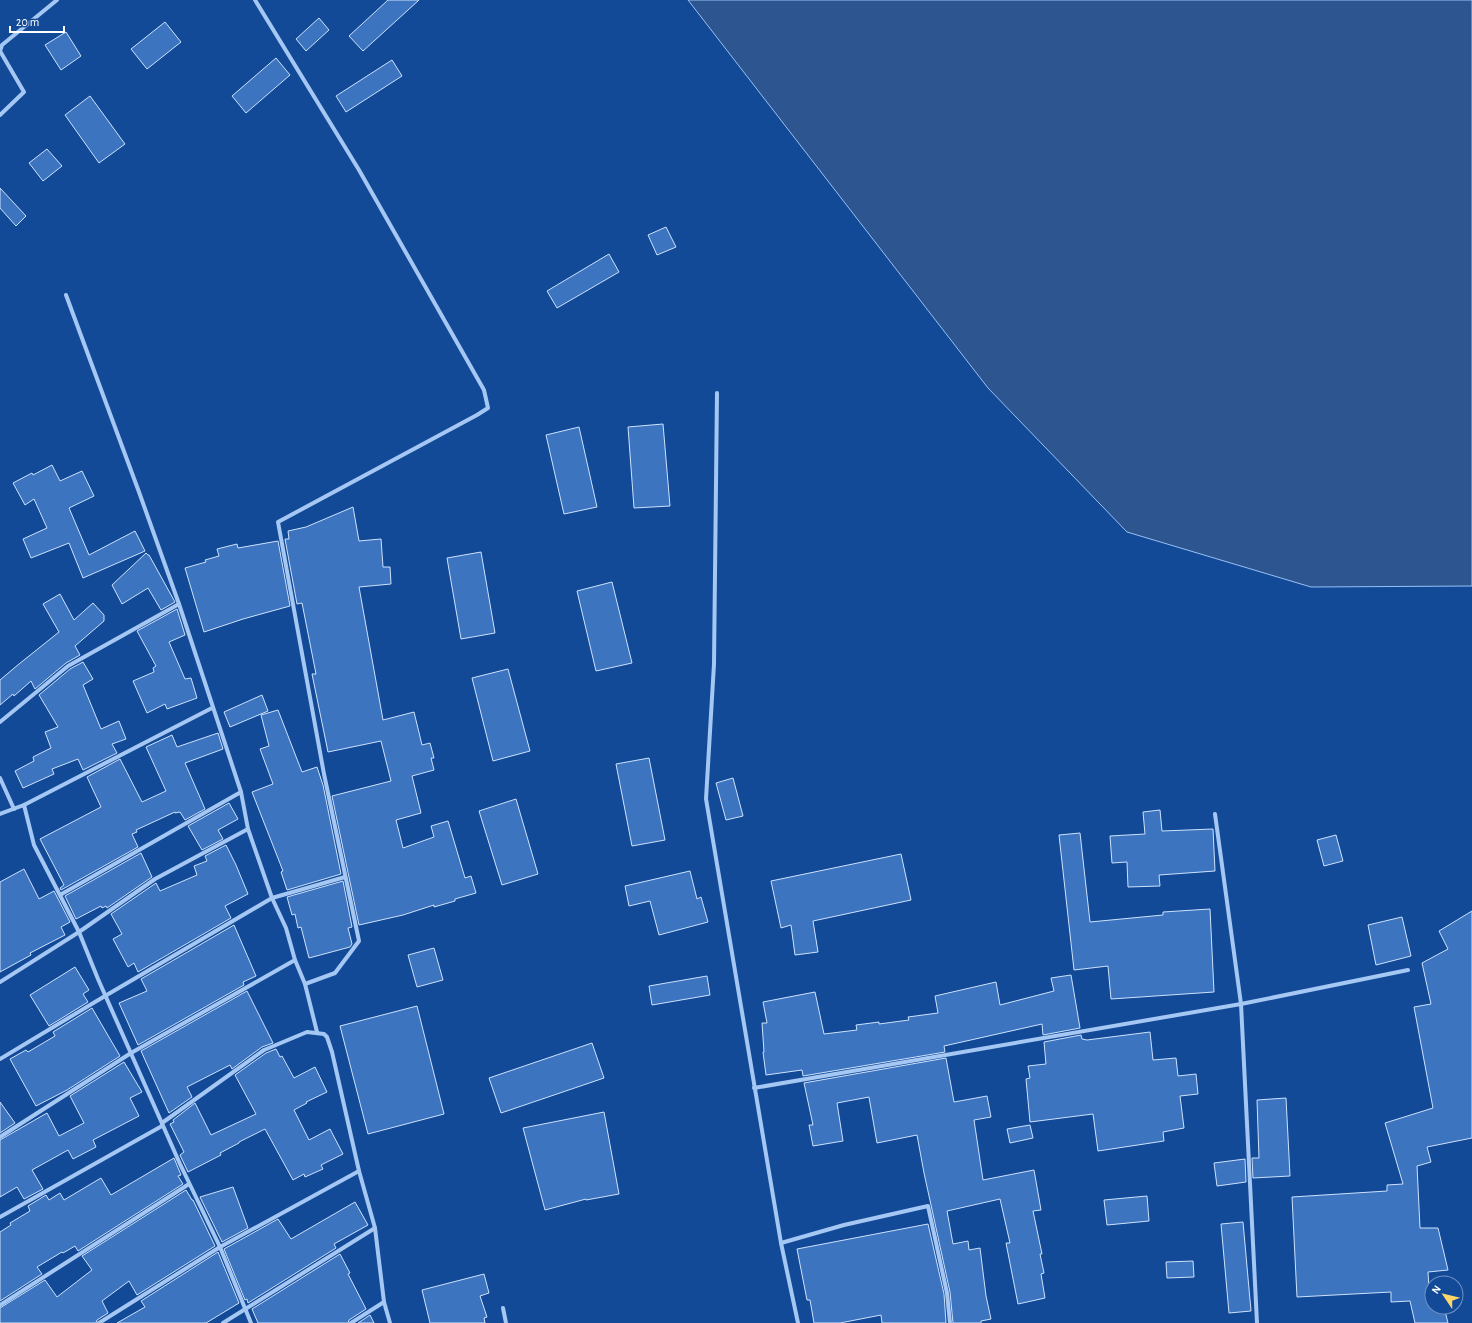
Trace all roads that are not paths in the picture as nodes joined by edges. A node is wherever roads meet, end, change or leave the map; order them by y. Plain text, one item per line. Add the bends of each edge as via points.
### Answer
1 (57, 0) edge
2 (255, 0) edge
3 (0, 115) edge
4 (66, 294) dead end
5 (717, 393) dead end
6 (179, 604) junction
7 (212, 708) junction
8 (0, 722) edge
9 (0, 778) edge
10 (241, 792) junction
11 (24, 805) junction
12 (14, 809) junction
13 (0, 814) edge
14 (1215, 814) dead end
15 (248, 829) junction
16 (345, 877) junction
17 (60, 895) junction
18 (272, 898) junction
19 (79, 932) junction
20 (295, 960) junction
21 (1408, 970) dead end
22 (0, 982) edge
23 (305, 984) junction
24 (105, 996) junction
25 (1241, 1004) junction
26 (317, 1032) junction
27 (131, 1053) junction
28 (0, 1059) edge
29 (754, 1088) junction
30 (162, 1123) junction
31 (0, 1137) edge
32 (359, 1171) junction
33 (189, 1184) junction
34 (0, 1217) edge
35 (375, 1228) junction
36 (781, 1243) junction
37 (220, 1247) junction
38 (384, 1302) junction
39 (0, 1305) edge
40 (246, 1308) junction
41 (503, 1308) dead end
42 (99, 1323) edge
43 (223, 1323) edge
44 (251, 1323) edge
45 (351, 1323) edge
46 (390, 1323) edge
47 (506, 1323) edge
48 (798, 1323) edge
49 (950, 1323) edge
50 (1257, 1323) edge

1 - 3 street via 2,45 0,51 24,92
2 - 16 street via 359,170 484,390 488,408 278,522
4 - 6 street
5 - 29 street via 714,664 706,799
6 - 7 street
6 - 8 street via 68,666
7 - 10 street
7 - 11 street
9 - 12 street
10 - 15 street
10 - 17 street
11 - 12 street
11 - 17 street via 34,845
12 - 13 street
14 - 25 street
15 - 18 street
15 - 19 street via 155,879
16 - 18 street
16 - 23 street via 359,941 335,973
17 - 19 street
18 - 20 street via 286,928
18 - 24 street
19 - 22 street
19 - 24 street
20 - 23 street
20 - 27 street
21 - 25 street
23 - 26 street
24 - 27 street
24 - 28 street
25 - 29 street
25 - 50 street
26 - 30 street via 307,1032 264,1050
26 - 32 street via 327,1037 332,1052
27 - 30 street
27 - 31 street
29 - 36 street
30 - 33 street
30 - 34 street via 162,1126
32 - 35 street
32 - 37 street
33 - 37 street
33 - 39 street
35 - 38 street
35 - 40 street
36 - 48 street
36 - 49 street via 844,1225 928,1206 947,1293
37 - 40 street
37 - 42 street
38 - 45 street
38 - 46 street
40 - 43 street
40 - 44 street
41 - 47 street

